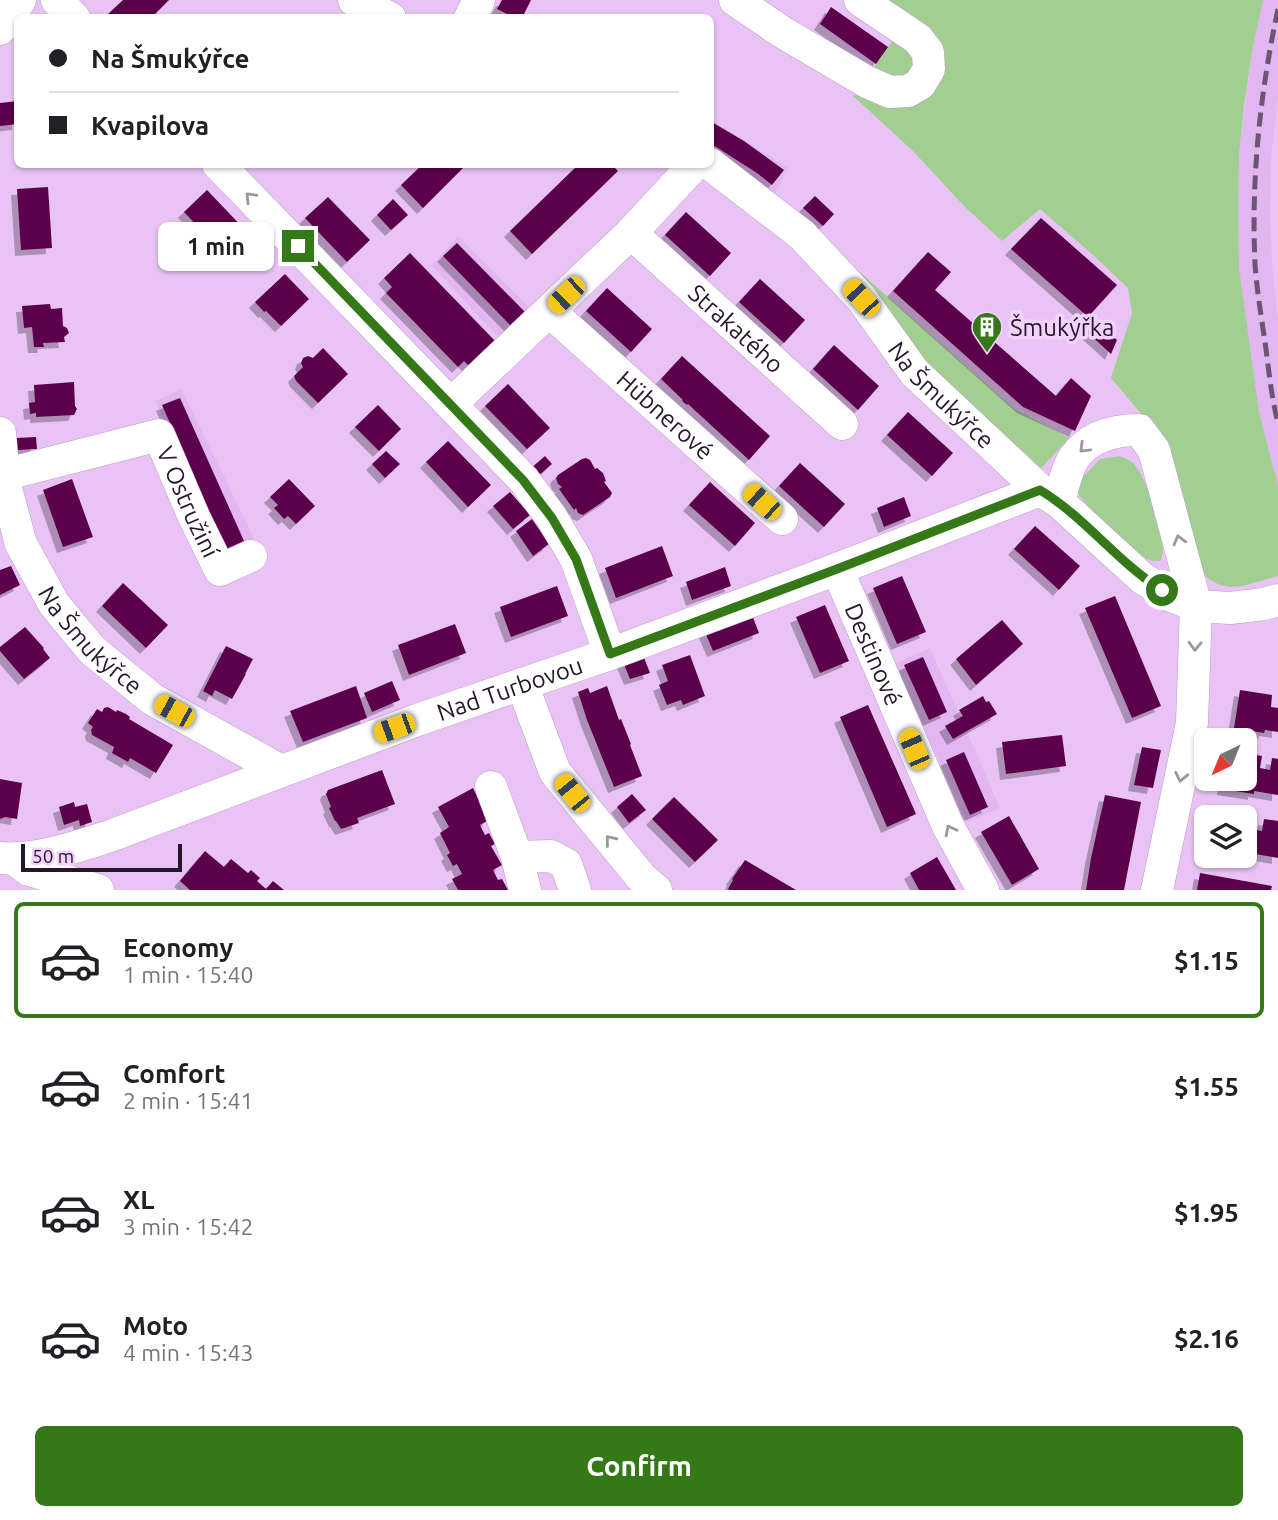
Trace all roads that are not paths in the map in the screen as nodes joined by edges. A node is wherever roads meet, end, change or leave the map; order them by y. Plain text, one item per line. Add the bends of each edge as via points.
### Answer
1 (20, 0) edge
2 (57, 0) edge
3 (354, 0) edge
4 (735, 0) edge
5 (860, 0) edge
6 (70, 14) edge
7 (382, 14) edge
8 (0, 29) edge
9 (714, 167) edge
10 (222, 168) edge
11 (691, 168) edge
12 (631, 233) junction
13 (550, 311) junction
14 (452, 404) junction
15 (842, 424) dead end
16 (0, 433) edge
17 (3, 475) junction
18 (1050, 496) junction
19 (782, 519) dead end
20 (251, 556) dead end
21 (837, 569) junction
22 (1278, 600) edge
23 (1196, 606) junction
24 (610, 654) junction
25 (522, 684) junction
26 (281, 771) junction
27 (491, 787) dead end
28 (517, 857) junction
29 (7, 859) edge
30 (98, 890) edge
31 (525, 890) edge
32 (575, 890) edge
33 (656, 890) edge
34 (983, 890) edge
35 (1157, 890) edge

1 - 8 street
2 - 6 street
3 - 7 street
4 - 5 street via 867,82 890,92 920,85 929,69 928,52 918,39
9 - 18 street, Na Šmukýřce via 802,235 861,298 914,372
14 -> 10 street
11 - 12 street
12 - 13 street
12 - 15 street, Strakatého
13 - 14 street
13 - 19 street, Hübnerové
14 - 24 street via 552,518 576,559
16 - 17 street, Na Šmukýřce
17 - 20 street, V Ostružiní via 159,435 220,570
17 - 26 street, Na Šmukýřce via 21,544 54,604 92,650 152,699
18 - 21 street, Nad Turbovou
18 - 23 street, Na Šmukýřce via 1142,578
23 -> 18 street via 1154,450 1139,430 1119,430 1093,439 1073,459 1065,480
21 - 24 street, Nad Turbovou
34 -> 21 street, Destinové via 948,826
22 - 23 street, Na Šmukýřce via 1230,608
23 -> 35 street via 1192,723
24 - 25 street, Nad Turbovou
25 - 26 street, Nad Turbovou
33 -> 25 street via 640,877 555,772
26 - 29 street, Nad Turbovou via 110,836
27 - 28 street
28 - 31 street
28 - 32 street via 551,856 566,864
29 - 30 street, Nad Turbovou

